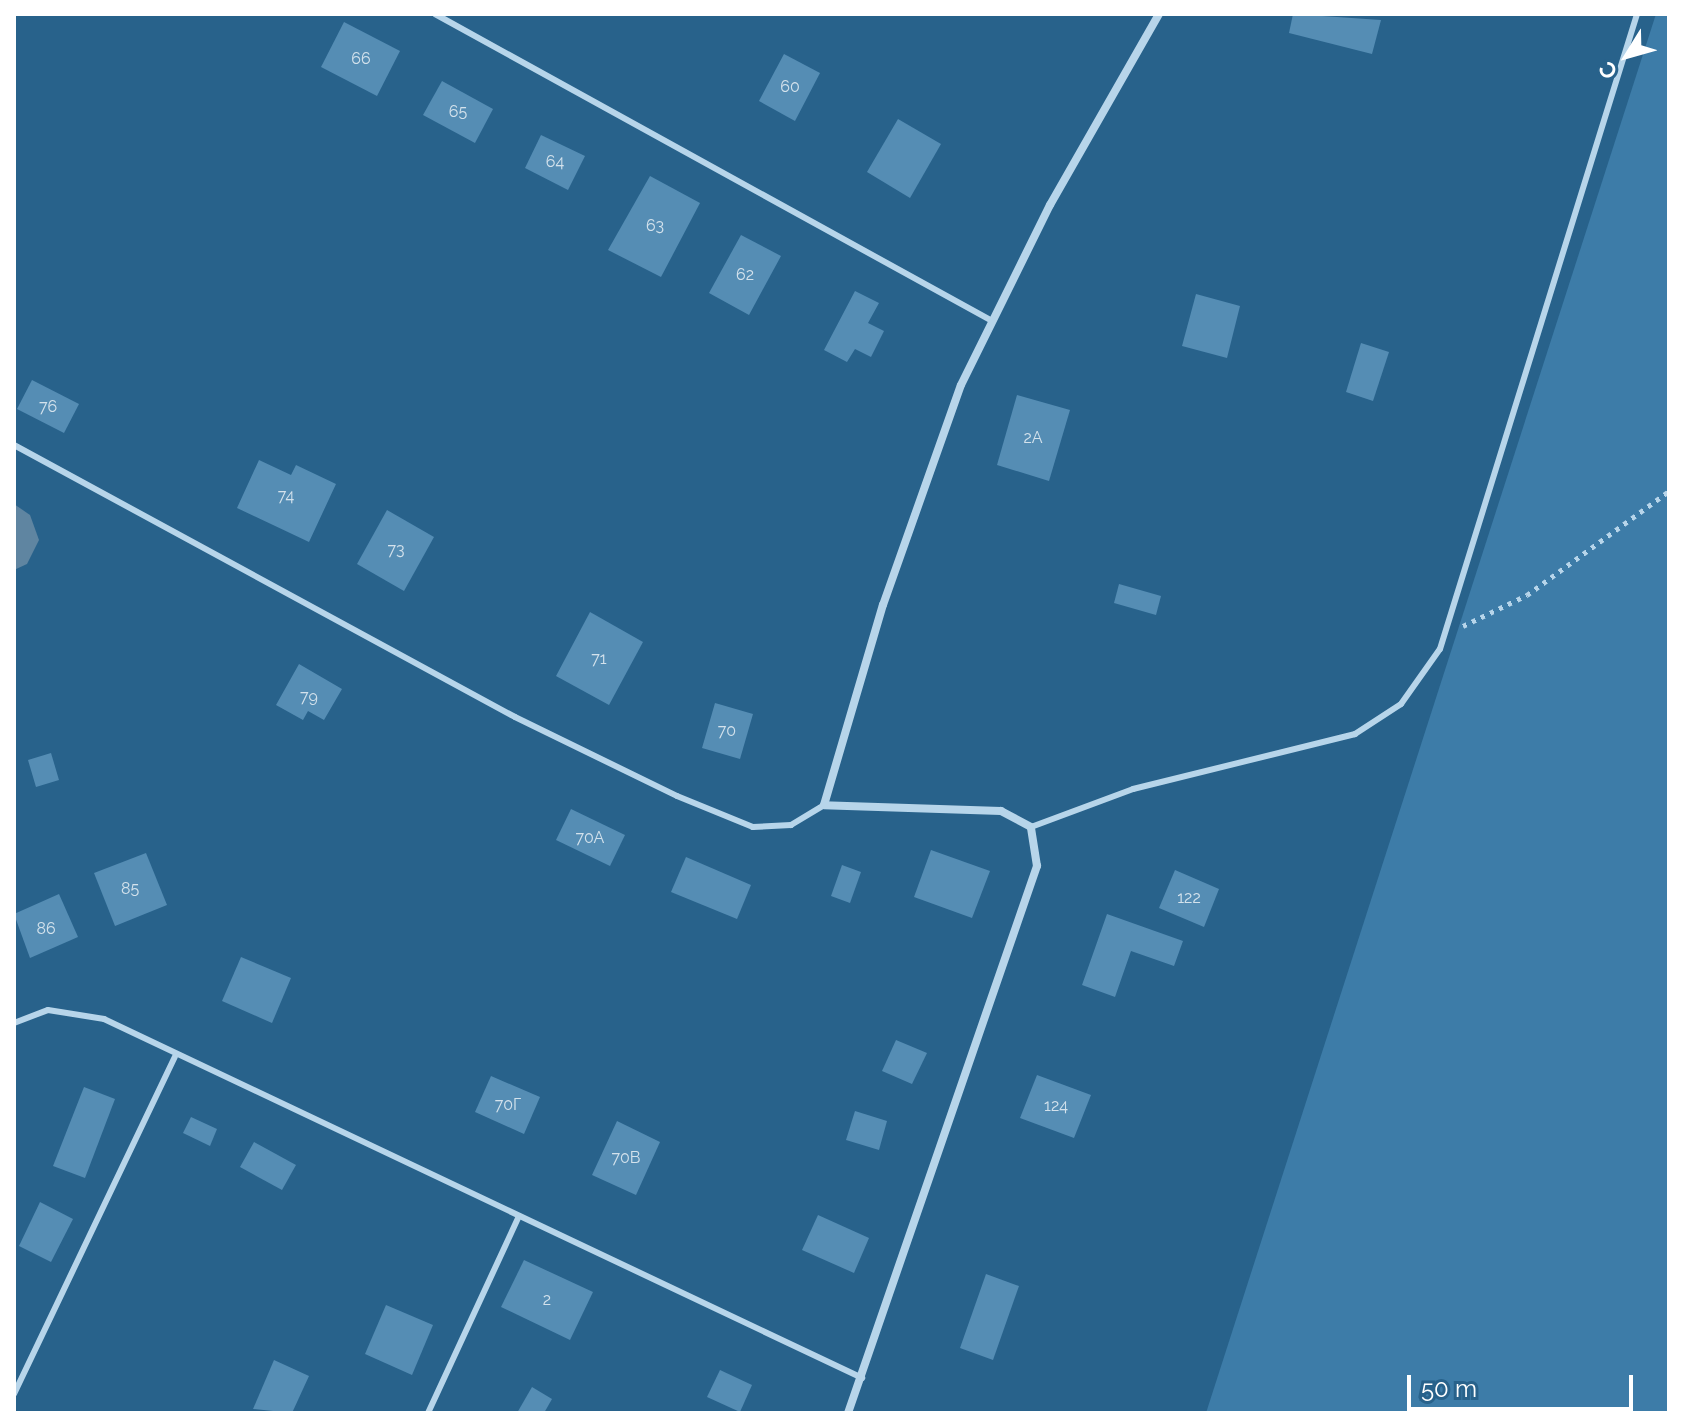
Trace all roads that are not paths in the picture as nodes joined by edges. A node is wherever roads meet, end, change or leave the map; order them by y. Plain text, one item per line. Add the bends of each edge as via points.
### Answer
1 (435, 14) edge
2 (1159, 14) edge
3 (1637, 14) edge
4 (992, 321) junction
5 (14, 445) edge
6 (824, 805) junction
7 (1031, 827) junction
8 (14, 1023) edge
9 (175, 1056) junction
10 (518, 1218) junction
11 (862, 1378) junction
12 (14, 1394) edge
13 (428, 1413) edge
14 (848, 1413) edge

1 - 4 lane
2 - 4 street
3 - 7 lane via 1446,630 1401,704 1355,734 1133,789
4 - 6 street via 961,385 883,605
5 - 6 lane via 515,717 677,796 753,827 791,825
6 - 7 street via 1001,811
7 - 11 street via 1037,866
8 - 9 lane via 48,1010 104,1019
9 - 10 lane
9 - 12 lane
10 - 11 lane
10 - 13 lane
11 - 14 street

